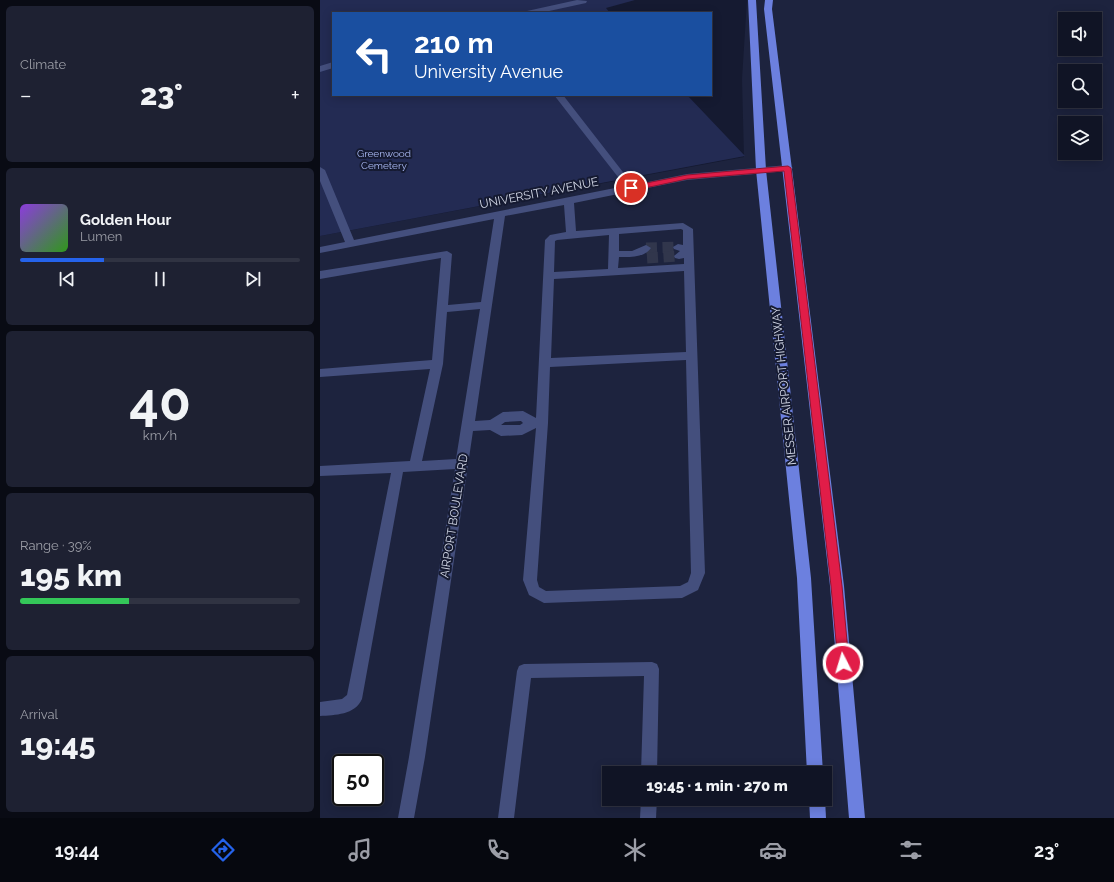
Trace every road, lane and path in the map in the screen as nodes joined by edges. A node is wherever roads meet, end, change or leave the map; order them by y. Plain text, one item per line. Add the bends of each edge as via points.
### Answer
1 (752, 0) edge
2 (769, 0) edge
3 (582, 1) edge
4 (534, 12) edge
5 (332, 65) edge
6 (320, 69) edge
7 (559, 96) edge
8 (788, 168) junction
9 (320, 170) edge
10 (761, 170) junction
11 (631, 188) junction
12 (570, 200) junction
13 (500, 214) junction
14 (614, 232) junction
15 (571, 235) junction
16 (351, 244) junction
17 (320, 250) edge
18 (647, 253) tunnel mouth
19 (613, 254) junction
20 (689, 267) junction
21 (613, 272) junction
22 (320, 275) edge
23 (548, 276) junction
24 (486, 305) junction
25 (444, 309) junction
26 (691, 356) junction
27 (545, 363) junction
28 (437, 364) junction
29 (320, 373) edge
30 (537, 423) junction
31 (468, 426) junction
32 (462, 464) junction
33 (415, 466) junction
34 (398, 467) junction
35 (320, 471) edge
36 (320, 709) edge
37 (649, 766) edge
38 (815, 766) edge
39 (649, 806) edge
40 (817, 806) edge
41 (406, 818) edge
42 (506, 818) edge
43 (648, 818) edge
44 (818, 818) edge
45 (857, 818) edge

1 - 10 main road, MESSER AIRPORT HIGHWAY
2 - 8 main road via 768,9
3 - 4 street
5 - 6 street
7 - 11 street
8 - 10 street, UNIVERSITY AVENUE
8 - 45 main road via 836,586
9 - 16 street
10 - 11 street, UNIVERSITY AVENUE via 687,177
10 - 38 main road, MESSER AIRPORT HIGHWAY via 804,578
11 - 12 street, UNIVERSITY AVENUE
12 - 13 street, UNIVERSITY AVENUE
12 - 15 street
13 - 16 street, UNIVERSITY AVENUE
13 - 24 street, AIRPORT BOULEVARD
14 - 15 street
14 - 19 street
14 - 20 street via 683,226 688,228 682,251
15 - 23 street via 550,240
16 - 17 street, UNIVERSITY AVENUE
18 - 19 street
19 - 21 street
20 - 21 street
20 - 26 street
21 - 23 street
22 - 25 street via 447,254
23 - 27 street
24 - 25 street
24 - 31 street, AIRPORT BOULEVARD
25 - 28 street
26 - 27 street
26 - 30 street via 698,573 693,586 682,592 544,597 534,591 530,580
27 - 30 street
28 - 29 street
28 - 33 street
30 - 31 street via 522,430 501,431 492,425
31 - 32 street, AIRPORT BOULEVARD
32 - 33 street
32 - 41 street, AIRPORT BOULEVARD
33 - 34 street
34 - 35 street
34 - 36 street via 354,699 345,706
37 - 42 street via 652,669 524,670
39 - 43 street
40 - 44 main road

